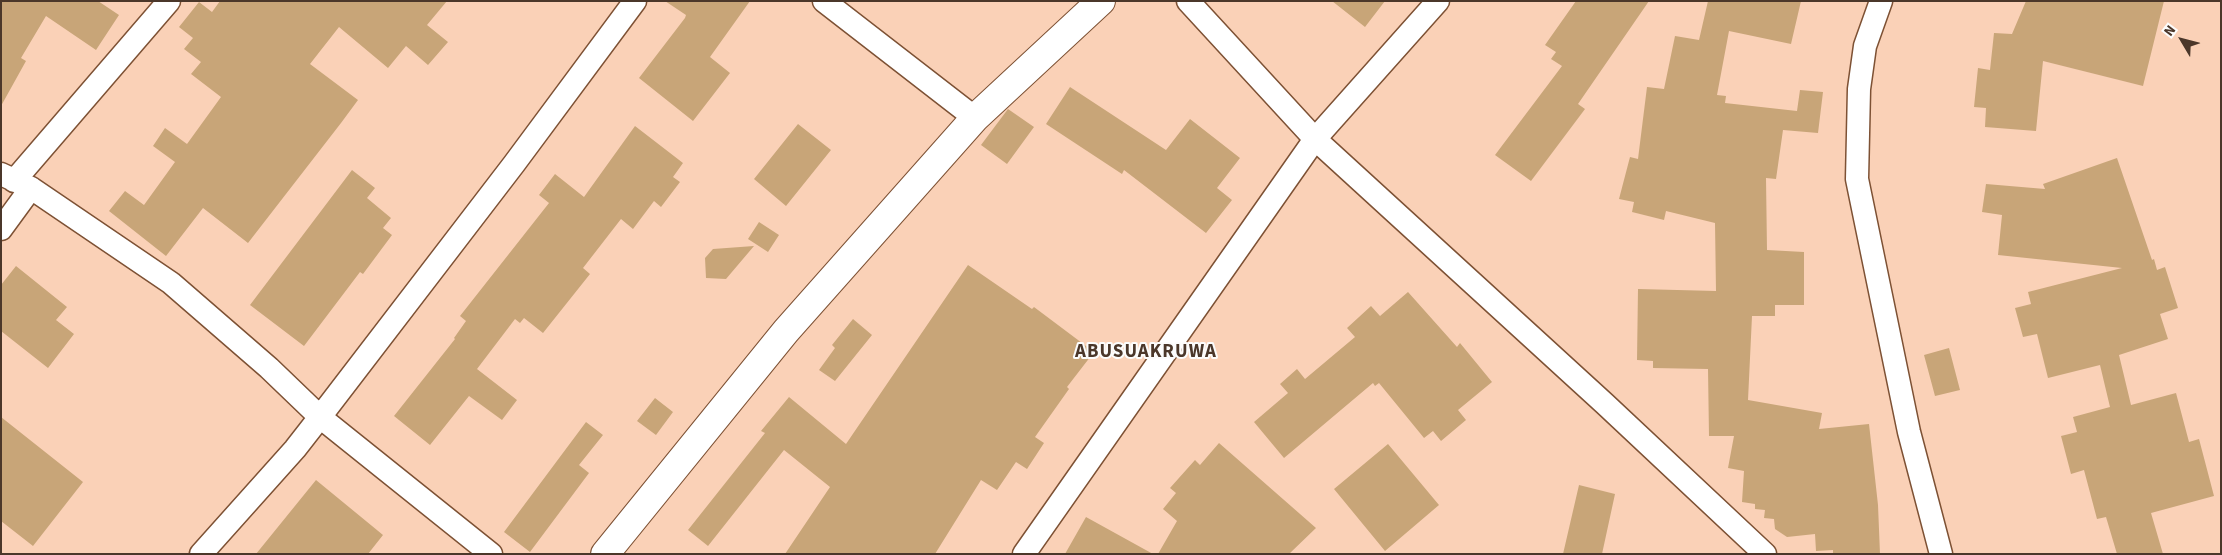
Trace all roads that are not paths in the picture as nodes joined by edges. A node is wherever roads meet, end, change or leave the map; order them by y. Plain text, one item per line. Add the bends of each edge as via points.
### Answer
1 (169, 1) edge
2 (635, 1) edge
3 (824, 1) edge
4 (1101, 1) edge
5 (1188, 1) edge
6 (1438, 1) edge
7 (1881, 1) edge
8 (975, 118) junction
9 (1315, 139) junction
10 (16, 181) edge
11 (1, 229) edge
12 (320, 417) junction
13 (201, 554) edge
14 (491, 554) edge
15 (605, 554) edge
16 (1024, 554) edge
17 (1765, 554) edge
18 (1941, 554) edge

1 - 10 street
2 - 12 street
3 - 8 street
4 - 8 street
5 - 9 street
6 - 9 street
7 - 18 street via 1865,46 1859,89 1857,179 1909,432
8 - 15 street via 786,331
9 - 16 street
9 - 17 street
10 - 11 street
10 - 12 street via 171,283
12 - 13 street
12 - 14 street

